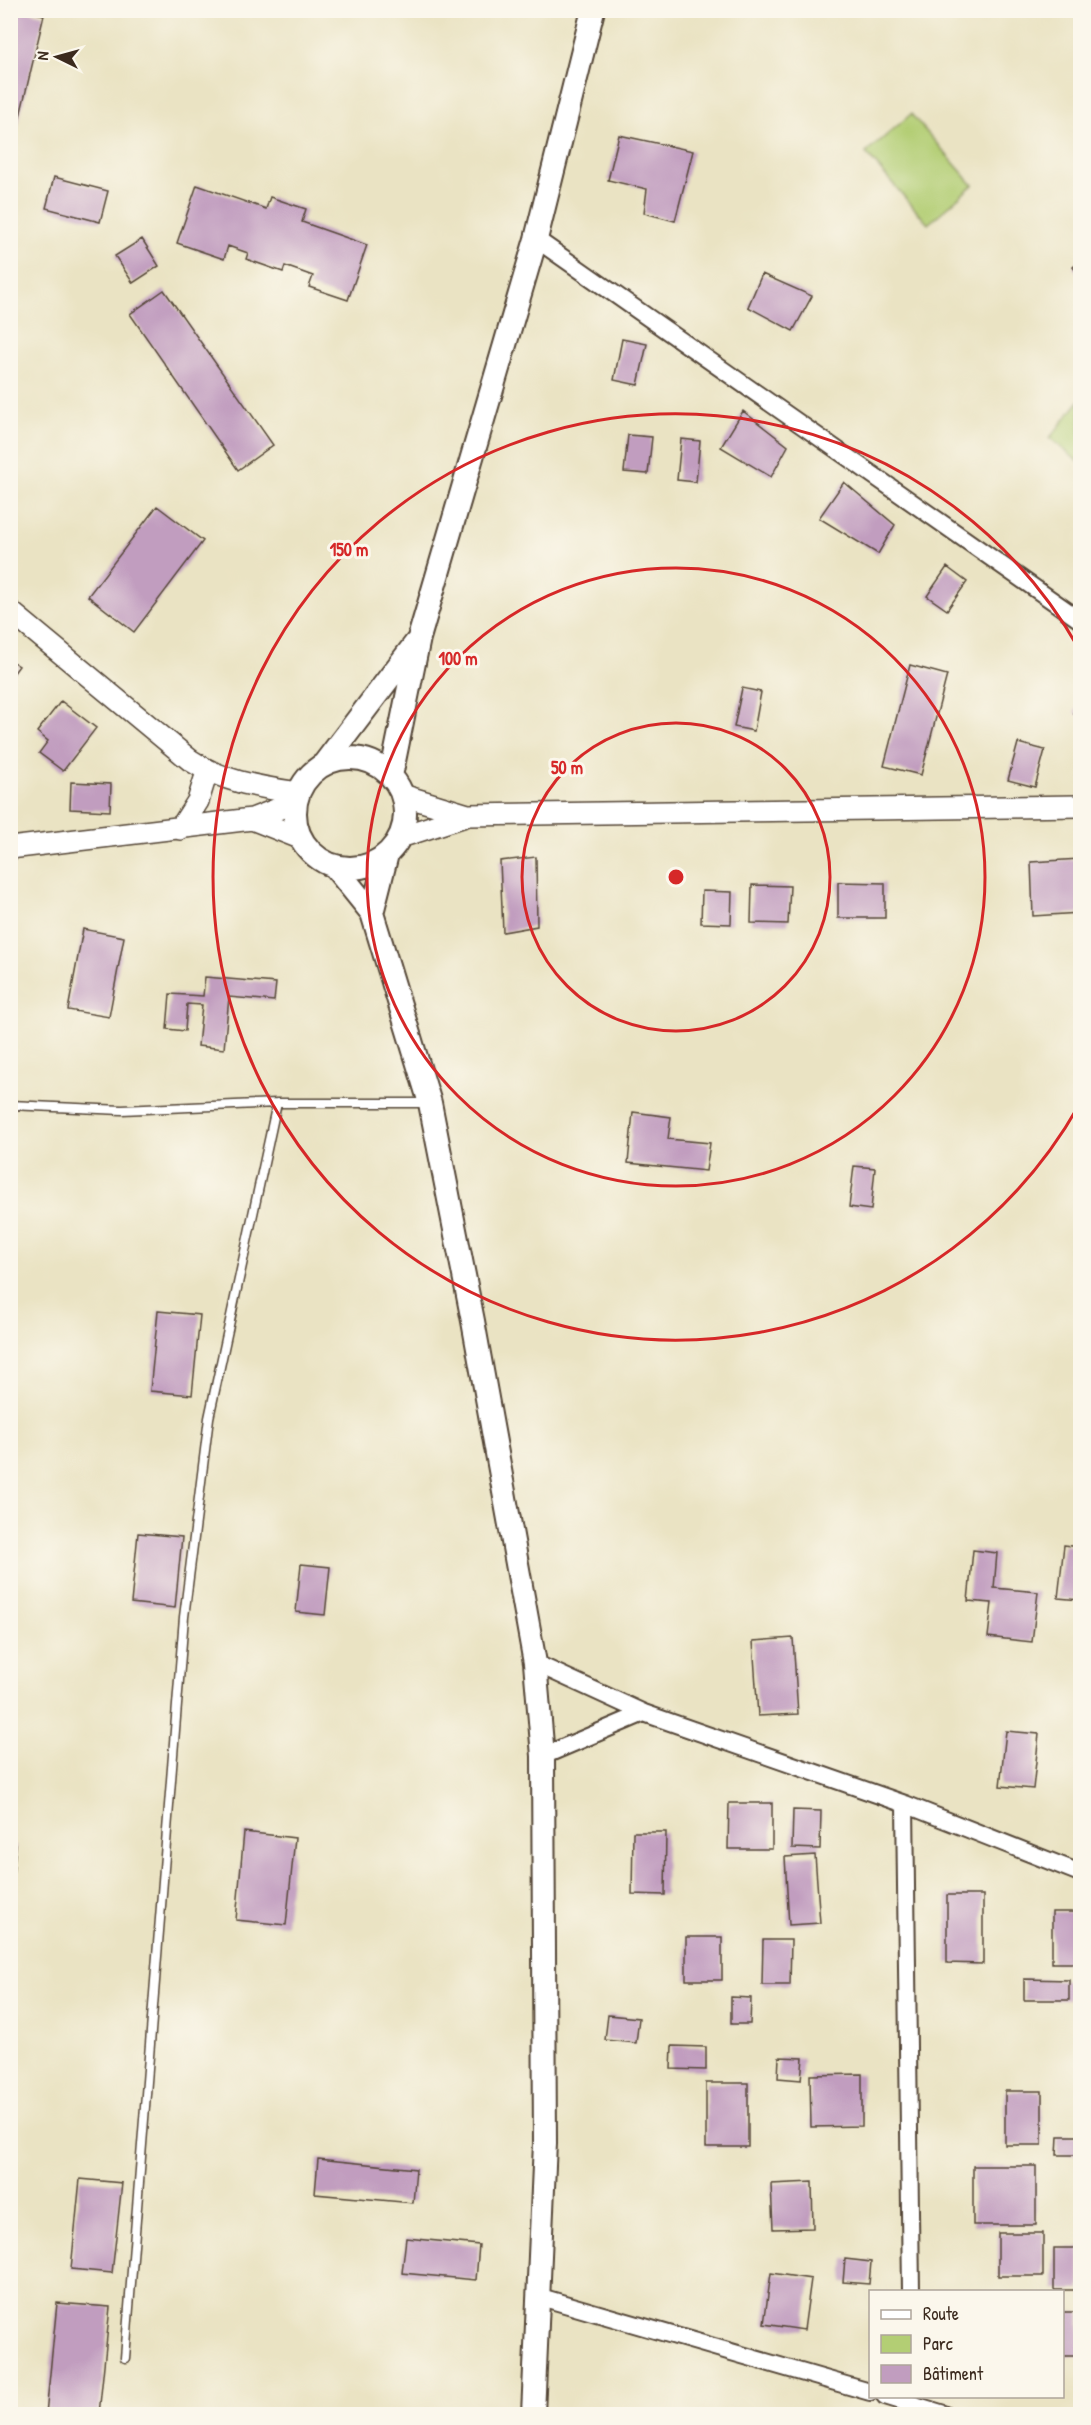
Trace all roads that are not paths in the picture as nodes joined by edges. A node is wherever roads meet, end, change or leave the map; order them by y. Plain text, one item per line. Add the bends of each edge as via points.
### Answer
1 (593, 10) edge
2 (536, 239) junction
3 (10, 611) edge
4 (1080, 620) edge
5 (419, 638) junction
6 (324, 764) junction
7 (207, 772) junction
8 (397, 786) junction
9 (297, 798) junction
10 (1080, 806) edge
11 (468, 815) junction
12 (252, 819) junction
13 (180, 829) junction
14 (300, 838) junction
15 (393, 845) junction
16 (10, 848) edge
17 (334, 866) junction
18 (372, 913) junction
19 (277, 1103) junction
20 (429, 1103) junction
21 (10, 1105) edge
22 (535, 1663) junction
23 (644, 1713) junction
24 (543, 1756) junction
25 (905, 1804) junction
26 (1080, 1873) edge
27 (911, 2290) edge
28 (537, 2296) junction
29 (125, 2358) dead end
30 (869, 2392) edge
31 (888, 2398) edge
32 (913, 2405) edge
33 (533, 2415) edge
34 (944, 2415) edge

1 - 2 main road
2 - 4 street
2 - 5 main road
3 - 7 street
5 - 6 main road
5 - 8 main road
6 - 8 main road via 341,758 360,758 377,765
6 - 9 main road via 313,772
7 - 9 street
7 - 13 street via 198,801
8 - 11 street
8 - 15 main road via 405,816
9 - 12 street
9 - 14 main road via 295,820
10 - 11 street
11 - 15 street
12 - 13 street
12 - 14 street
13 - 16 street
14 - 17 main road via 320,860
15 - 17 main road via 371,864 353,868
15 - 18 main road
17 - 18 main road
18 - 20 main road
19 - 20 lane
19 - 21 lane via 122,1110
19 - 29 lane via 209,1418 184,1617
20 - 22 main road
22 - 23 street
22 - 24 main road
23 - 24 street
23 - 25 street
24 - 28 main road via 545,2143
25 - 26 street
25 - 27 street
28 - 30 street
28 - 33 main road
31 - 32 street
32 - 34 street

